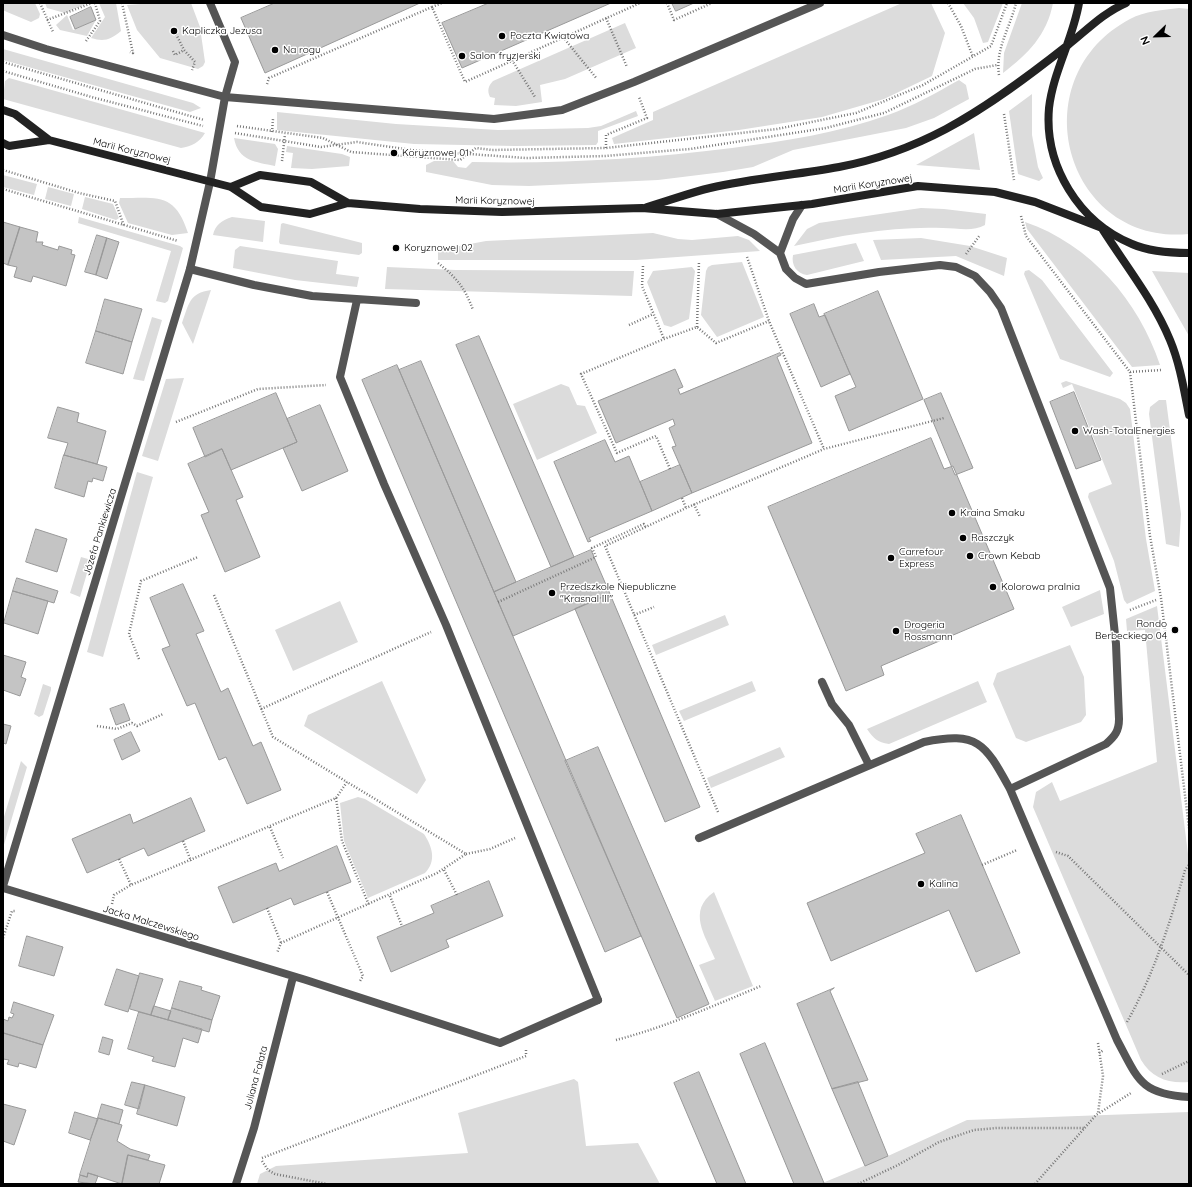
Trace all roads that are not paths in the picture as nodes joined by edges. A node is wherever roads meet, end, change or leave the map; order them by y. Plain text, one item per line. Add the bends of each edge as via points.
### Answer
1 (210, 3) edge
2 (820, 3) edge
3 (1079, 3) edge
4 (1126, 3) edge
5 (3, 35) edge
6 (1069, 45) junction
7 (225, 97) junction
8 (3, 110) edge
9 (49, 140) junction
10 (3, 144) edge
11 (210, 182) junction
12 (231, 186) junction
13 (348, 202) junction
14 (802, 205) junction
15 (642, 208) junction
16 (717, 214) junction
17 (1102, 228) junction
18 (780, 253) junction
19 (1189, 253) edge
20 (190, 269) junction
21 (357, 300) junction
22 (416, 303) dead end
23 (1189, 415) edge
24 (822, 682) dead end
25 (869, 765) junction
26 (1010, 789) junction
27 (699, 838) dead end
28 (3, 887) edge
29 (293, 977) junction
30 (1189, 1097) edge
31 (236, 1184) edge

1 - 7 street via 235,62
2 - 7 street via 608,93 562,110 545,113 494,120
3 - 6 street
4 - 6 street, Marii Koryznowej via 1096,21
5 - 7 street
6 - 15 street, Marii Koryznowej via 1001,94 946,129 906,148 840,167 710,188
6 - 17 street via 1049,108 1050,140 1054,158 1064,181 1079,205
7 - 11 street
8 - 9 street, Marii Koryznowej via 15,114
9 - 10 street, Marii Koryznowej via 10,146
9 - 11 street, Marii Koryznowej
11 - 12 street, Marii Koryznowej
11 - 20 street, Józefa Pankiewicza
12 - 13 street, Marii Koryznowej via 260,175 312,182
12 - 13 street, Marii Koryznowej via 261,207 310,214
13 - 15 street, Marii Koryznowej via 420,209 502,212
14 - 16 street, Marii Koryznowej
14 - 17 street, Marii Koryznowej via 918,186 994,192 1017,197
14 - 18 street via 793,219
15 - 16 street, Marii Koryznowej
16 - 18 street via 754,234
17 - 19 street via 1146,249
17 - 23 street via 1156,312 1171,341
18 - 26 street via 786,269 806,284 940,265 956,267 975,276 1001,308 1110,588 1119,728 1114,738 1106,744
20 - 21 street via 312,296
20 - 28 street, Józefa Pankiewicza
21 - 22 street
21 - 29 street, Jacka Malczewskiego via 340,377 342,384 446,625 598,1000 500,1043
24 - 25 street via 832,704 849,725
25 - 26 street via 924,742 948,737 960,738 975,742 989,753
25 - 27 street
26 - 30 street via 1117,1040 1138,1079 1167,1095
28 - 29 street, Jacka Malczewskiego
29 - 31 street, Juliana Fałata via 254,1128

